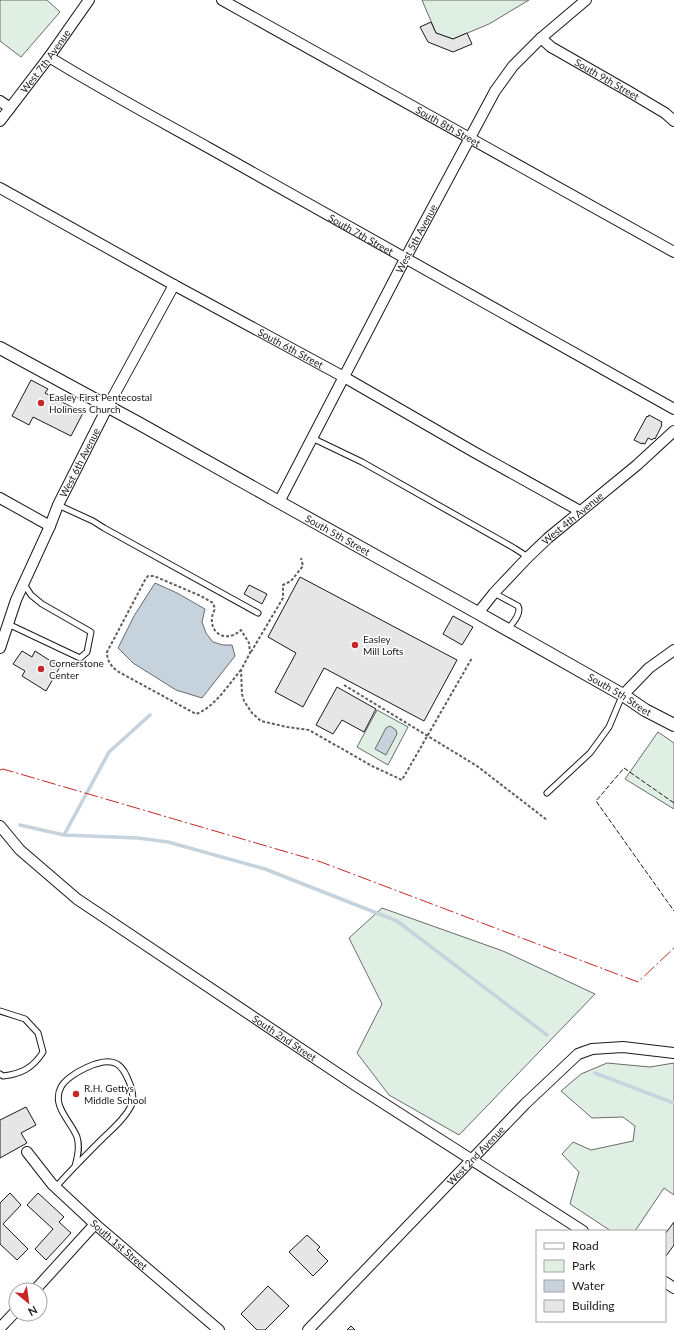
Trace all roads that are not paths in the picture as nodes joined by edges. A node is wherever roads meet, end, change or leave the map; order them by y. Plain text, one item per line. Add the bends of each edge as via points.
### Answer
1 (89, 0) edge
2 (222, 0) edge
3 (586, 0) edge
4 (541, 38) junction
5 (49, 57) junction
6 (0, 101) edge
7 (10, 108) junction
8 (0, 121) edge
9 (674, 121) edge
10 (469, 138) junction
11 (0, 188) edge
12 (674, 252) edge
13 (405, 259) junction
14 (174, 285) junction
15 (0, 348) edge
16 (344, 377) junction
17 (108, 406) junction
18 (674, 409) edge
19 (674, 431) edge
20 (312, 438) junction
21 (0, 498) edge
22 (279, 502) junction
23 (58, 505) junction
24 (580, 511) junction
25 (50, 526) junction
26 (528, 557) junction
27 (23, 584) junction
28 (494, 593) junction
29 (478, 612) junction
30 (258, 613) dead end
31 (8, 624) junction
32 (508, 630) junction
33 (0, 648) edge
34 (674, 650) edge
35 (623, 696) junction
36 (674, 725) edge
37 (546, 793) dead end
38 (0, 826) edge
39 (0, 1010) edge
40 (674, 1054) edge
41 (0, 1074) edge
42 (28, 1152) dead end
43 (472, 1160) junction
44 (75, 1166) junction
45 (56, 1187) junction
46 (95, 1224) junction
47 (581, 1230) edge
48 (42, 1282) edge
49 (8, 1320) edge
50 (0, 1328) edge
51 (219, 1330) edge
52 (308, 1330) edge

1 - 5 street, West 7th Avenue
2 - 10 street, South 8th Street
3 - 4 street, West 5th Avenue
4 - 9 street, South 9th Street via 551,48 641,98
4 - 10 street, West 5th Avenue via 513,66 495,91
5 - 7 street, West 7th Avenue
5 - 13 street, South 7th Street via 89,82
6 - 7 street
7 - 8 street, West 7th Avenue
10 - 12 street, South 8th Street
10 - 13 street, West 5th Avenue
11 - 14 street, South 6th Street
13 - 16 street, West 5th Avenue
13 - 18 street, South 7th Street
14 - 16 street, South 6th Street
14 - 17 street, West 6th Avenue
15 - 17 street, South 5th Street
16 - 20 street, West 5th Avenue
16 - 24 street, South 6th Street
17 - 22 street, South 5th Street
17 - 23 street, West 6th Avenue
19 - 24 street, West 4th Avenue
20 - 22 street, West 5th Avenue
20 - 26 lane via 362,462
21 - 25 street
22 - 29 street, South 5th Street
23 - 25 street, West 6th Avenue
23 - 30 lane via 93,521
24 - 26 street, West 4th Avenue
25 - 27 street, West 6th Avenue
26 - 28 street, West 4th Avenue
27 - 31 street, West 6th Avenue
27 - 31 lane via 42,604 91,632 87,652 80,658
28 - 29 street, West 4th Avenue
28 - 32 lane via 520,609
29 - 32 street, South 5th Street
31 - 33 street, West 6th Avenue
32 - 35 street, South 5th Street
34 - 35 street via 649,668
35 - 36 street, South 5th Street
35 - 37 lane via 609,727 590,752
38 - 43 street, South 2nd Street via 20,850 77,899
39 - 41 lane via 25,1019 38,1033 43,1052 30,1067 17,1074
40 - 43 street, West 2nd Avenue via 623,1047 592,1049 578,1054 525,1104
42 - 45 street, South 1st Street
43 - 47 street, South 2nd Street
43 - 52 street, West 2nd Avenue
44 - 44 lane via 122,1118 132,1103 132,1089 126,1074 116,1064 102,1062 87,1067 61,1086 58,1096 60,1107 76,1136 79,1148
44 - 45 lane
45 - 46 street, South 1st Street
46 - 48 street
46 - 51 street, South 1st Street
49 - 50 street

